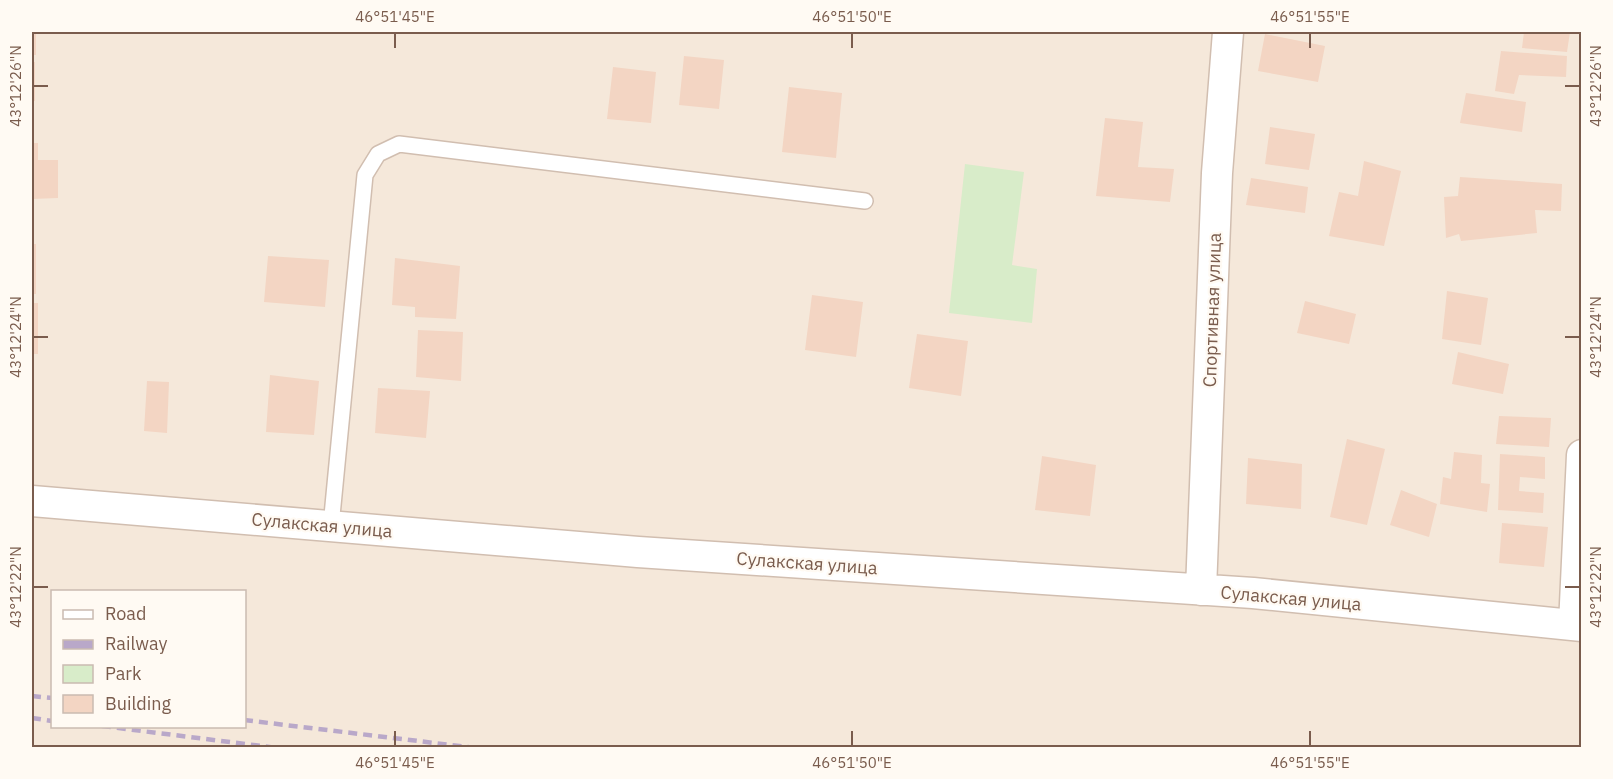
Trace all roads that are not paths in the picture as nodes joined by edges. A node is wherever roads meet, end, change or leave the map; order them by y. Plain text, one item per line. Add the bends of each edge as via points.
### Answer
1 (1228, 32) edge
2 (866, 201) dead end
3 (1581, 455) edge
4 (32, 501) edge
5 (331, 526) junction
6 (1201, 590) junction
7 (1578, 626) edge

1 - 6 street, Спортивная улица via 1217,185
2 - 5 lane via 399,144 378,154 365,175
3 - 7 street
4 - 5 street, Сулакская улица
5 - 6 street, Сулакская улица via 638,552
6 - 7 street, Сулакская улица

